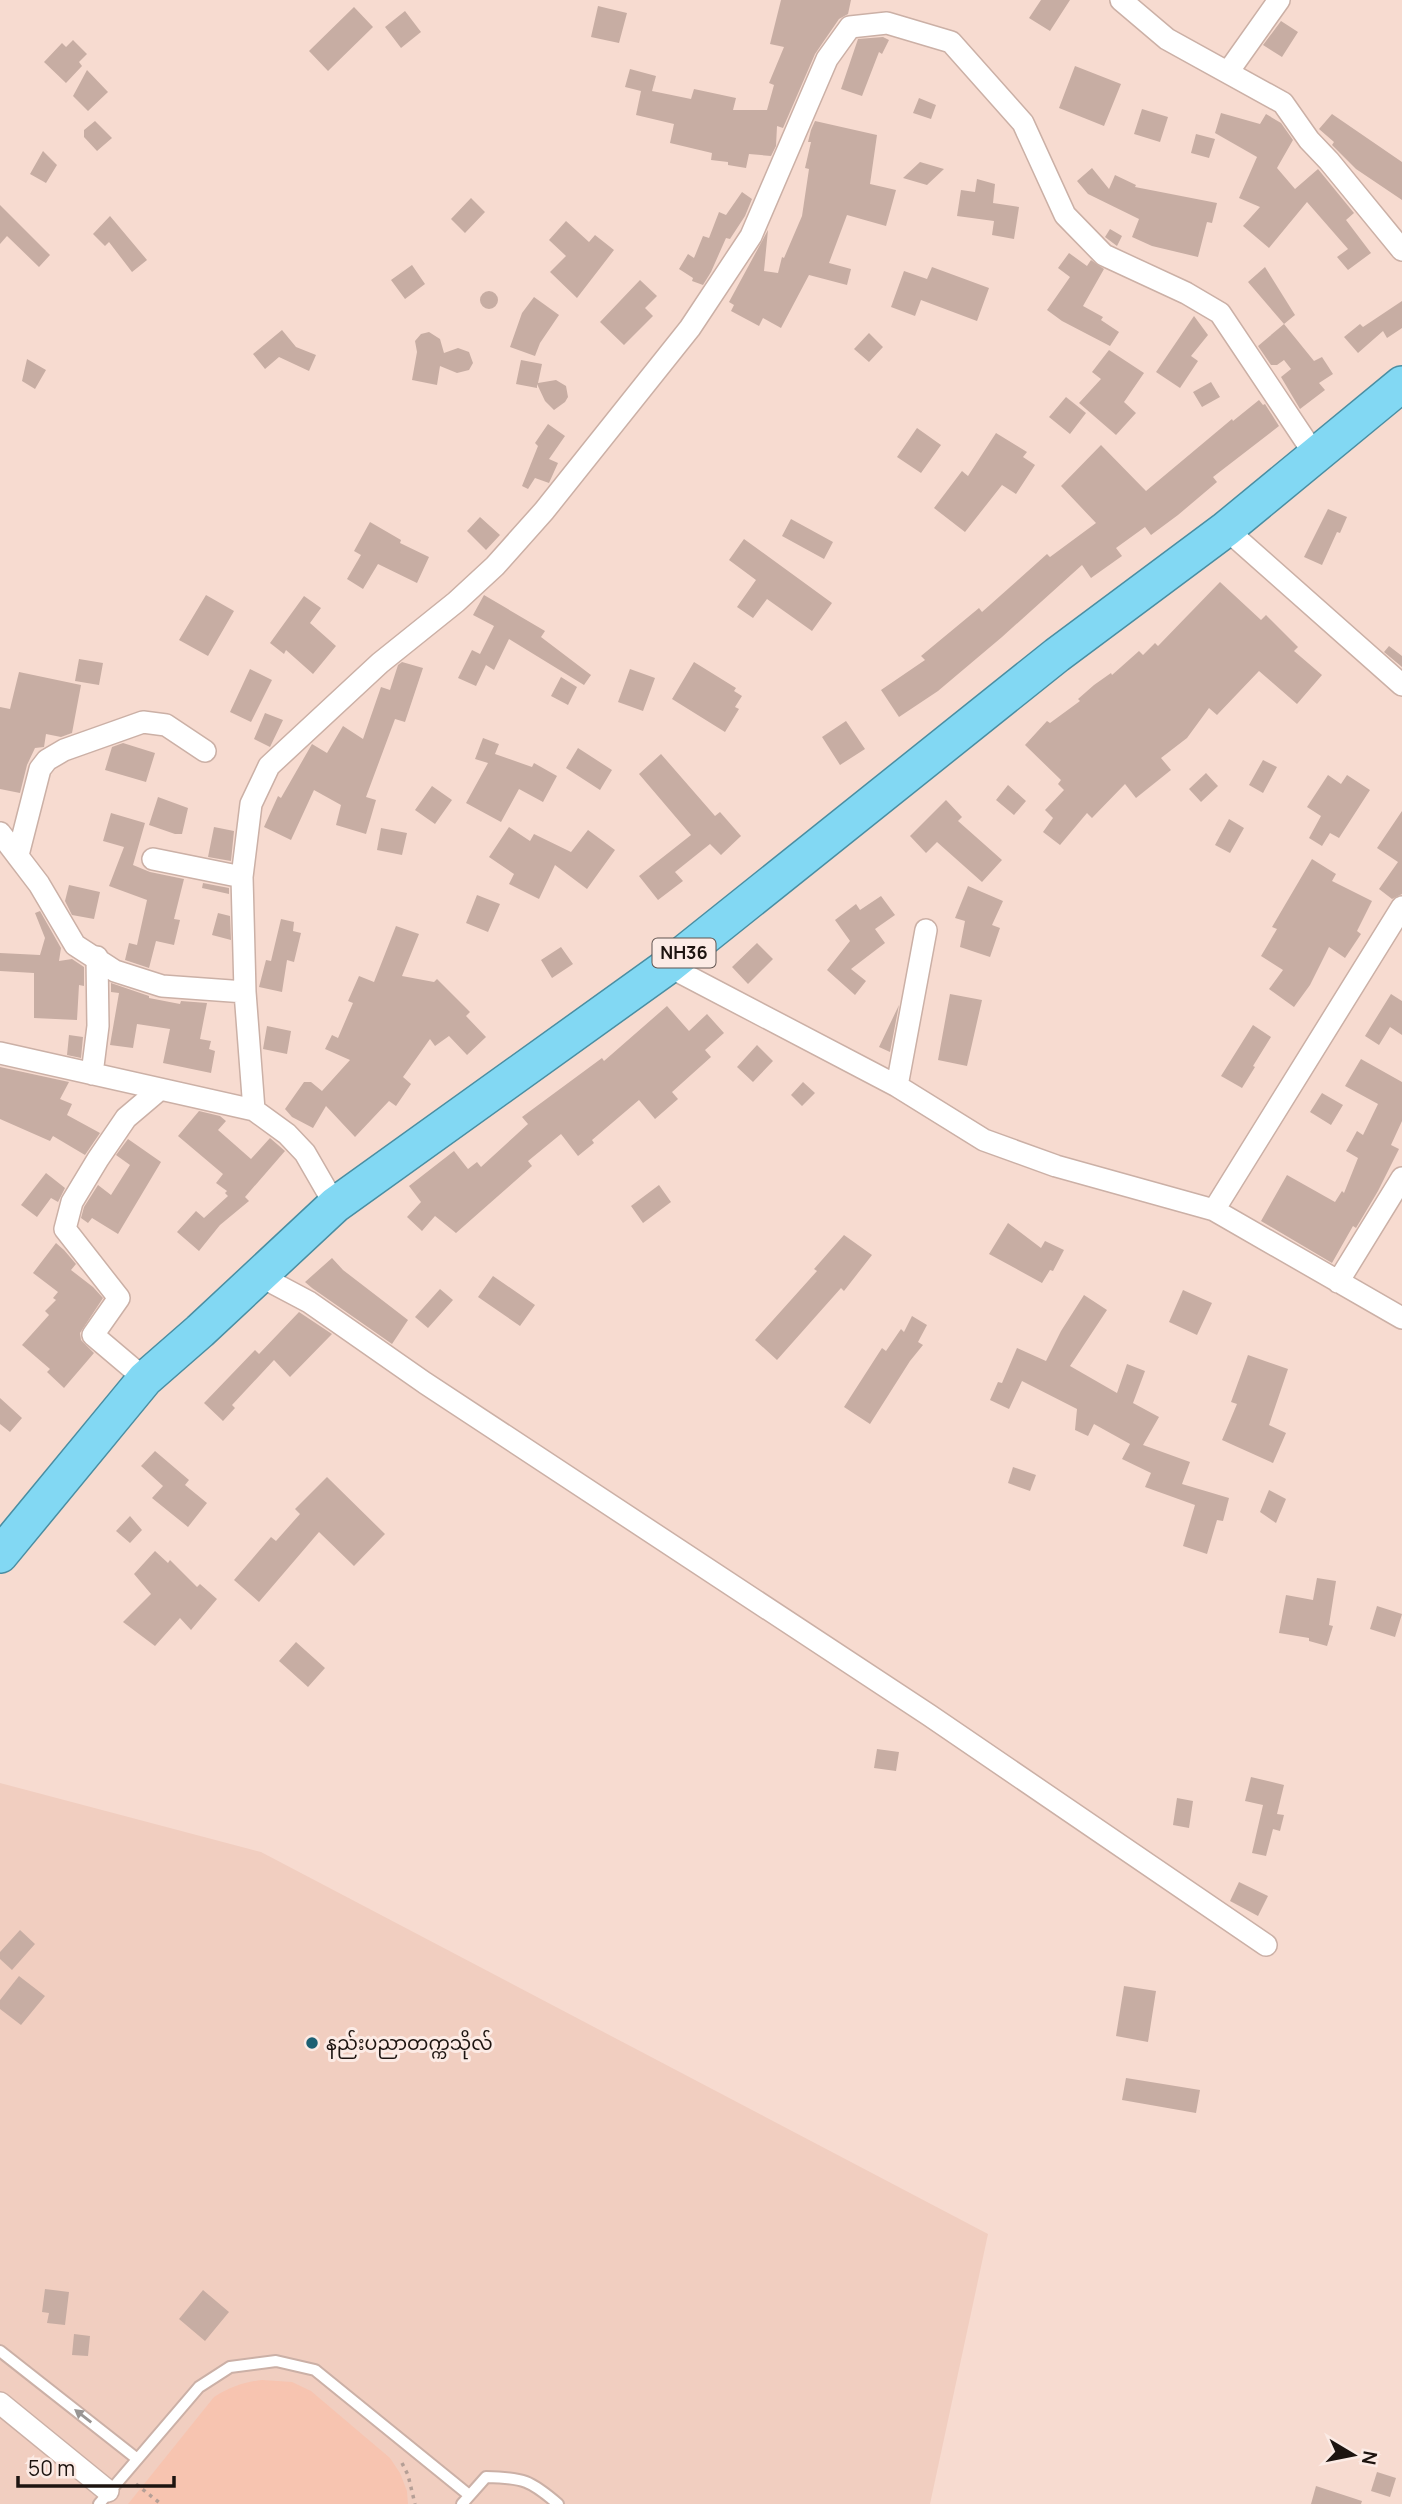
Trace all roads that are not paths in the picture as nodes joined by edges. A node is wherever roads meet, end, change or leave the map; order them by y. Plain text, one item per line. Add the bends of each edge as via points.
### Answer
1 (1121, 0) edge
2 (1279, 0) edge
3 (1228, 72) junction
4 (1402, 250) edge
5 (1402, 384) edge
6 (1315, 455) junction
7 (1226, 529) junction
8 (1402, 685) edge
9 (205, 751) dead end
10 (0, 834) edge
11 (18, 855) junction
12 (153, 859) dead end
13 (242, 877) junction
14 (1402, 907) edge
15 (926, 930) dead end
16 (97, 957) junction
17 (668, 966) junction
18 (245, 992) junction
19 (0, 1053) edge
20 (92, 1074) junction
21 (897, 1086) junction
22 (159, 1090) junction
23 (254, 1110) junction
24 (1402, 1178) edge
25 (335, 1205) junction
26 (1214, 1210) junction
27 (258, 1275) junction
28 (1338, 1282) junction
29 (1402, 1318) edge
30 (145, 1379) junction
31 (0, 1555) edge
32 (1266, 1945) dead end
33 (0, 2351) edge
34 (0, 2403) edge
35 (136, 2458) junction
36 (104, 2497) edge
37 (465, 2500) edge
38 (558, 2504) edge

1 - 3 street via 1167,39
2 - 3 street
3 - 4 street via 1283,103
5 - 6 highway, NH36
6 - 7 highway, NH36
6 - 13 street via 1220,313 1104,255 1065,215 1023,123 951,42 887,23 850,27 827,59 751,236 690,328 495,566 380,663 270,766 251,804
7 - 8 street
7 - 17 highway, NH36 via 1057,655
9 - 11 street via 166,725 143,722 55,755 40,769
10 - 11 street
11 - 16 street via 75,945
12 - 13 street
13 - 18 street
14 - 26 street
15 - 21 street
16 - 18 street via 115,971 162,986
16 - 20 street via 98,1026
17 - 21 street
17 - 25 highway, NH36
18 - 23 street
19 - 20 street
20 - 22 street
21 - 26 street via 984,1140 1056,1167
22 - 23 street
22 - 30 street via 126,1118 112,1138 72,1202 65,1229 119,1298 93,1335
23 - 25 street via 306,1153
24 - 28 street
25 - 27 highway, NH36
26 - 28 street
27 - 30 highway, NH36
27 - 32 street via 309,1302
28 - 29 street
30 - 31 highway, NH36
35 -> 33 lane
34 - 36 street
35 - 36 lane
35 - 37 lane via 200,2387 230,2367 276,2361 315,2371
37 - 38 lane via 486,2477 512,2478 533,2483

